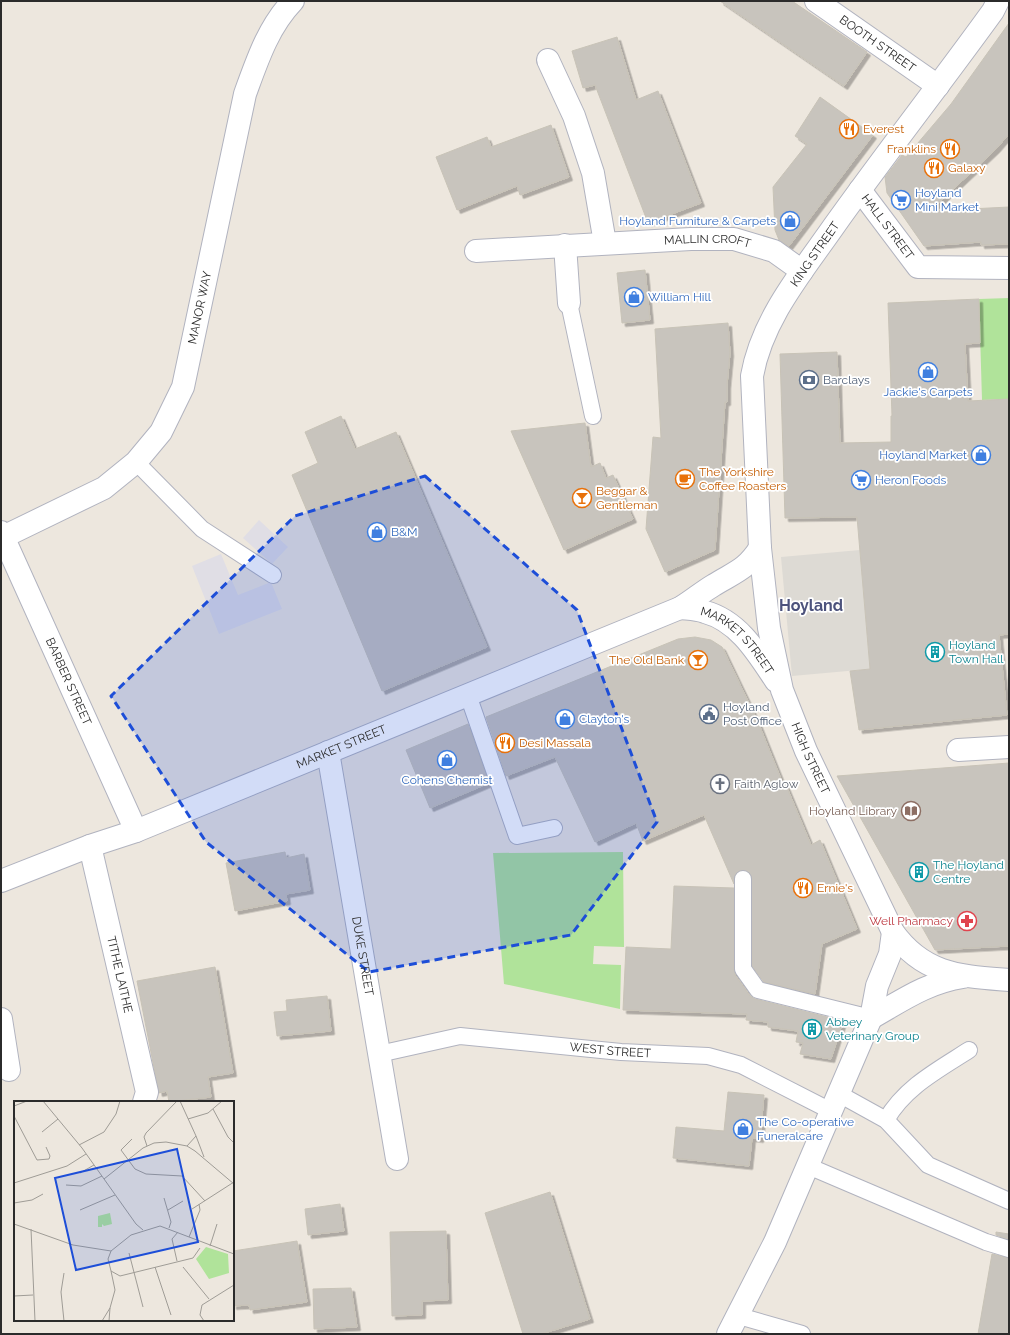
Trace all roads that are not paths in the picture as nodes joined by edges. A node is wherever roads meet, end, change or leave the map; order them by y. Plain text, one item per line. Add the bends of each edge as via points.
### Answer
1 (293, 1) edge
2 (816, 1) edge
3 (1000, 4) edge
4 (548, 60) dead end
5 (938, 86) junction
6 (860, 190) junction
7 (605, 243) junction
8 (565, 245) junction
9 (476, 251) dead end
10 (1009, 268) edge
11 (802, 272) junction
12 (569, 303) joint
13 (593, 416) dead end
14 (136, 462) junction
15 (2, 536) edge
16 (760, 548) junction
17 (273, 575) dead end
18 (680, 608) junction
19 (782, 690) junction
20 (468, 695) junction
21 (1009, 747) edge
22 (958, 750) dead end
23 (328, 752) junction
24 (554, 828) dead end
25 (136, 831) junction
26 (90, 846) junction
27 (743, 879) dead end
28 (1, 881) edge
29 (892, 932) junction
30 (969, 977) junction
31 (1009, 980) edge
32 (871, 1018) junction
33 (1, 1019) edge
34 (969, 1050) dead end
35 (379, 1054) junction
36 (9, 1070) dead end
37 (144, 1101) edge
38 (835, 1103) junction
39 (886, 1120) junction
40 (397, 1159) dead end
41 (808, 1166) junction
42 (1009, 1201) edge
43 (1009, 1249) edge
44 (733, 1325) edge
45 (802, 1334) edge

1 - 14 street, MANOR WAY via 285,9 261,50 245,94 183,387 161,432
2 - 5 street, BOOTH STREET
3 - 5 street, KING STREET
4 - 7 street via 574,116 593,173
5 - 6 street, KING STREET
6 - 10 street, HALL STREET via 918,268
6 - 11 street, KING STREET
7 - 8 street, MALLIN CROFT
7 - 11 street, MALLIN CROFT via 734,239 774,251
8 - 9 street, MALLIN CROFT
8 - 12 street
11 - 16 street, KING STREET via 771,320 755,356 752,376
12 - 13 lane
14 - 15 street, MANOR WAY via 104,488
14 - 17 lane via 202,529
15 - 25 street, BARBER STREET
16 - 18 street, MARKET STREET via 750,563
16 - 19 street, HIGH STREET via 769,628
18 - 19 street, MARKET STREET via 705,612 724,621 747,639
18 - 20 street, MARKET STREET
19 - 29 street, HIGH STREET via 806,751
20 - 23 street, MARKET STREET
20 - 24 lane via 517,836
21 - 22 street
23 - 25 street, MARKET STREET
23 - 35 street, DUKE STREET
25 - 26 street, MARKET STREET
26 - 28 street, MARKET STREET
26 - 37 street, TITHE LAITHE via 148,1092
27 - 32 lane via 743,969 758,990
29 - 30 street, HIGH STREET via 904,948 920,960 934,968
29 - 32 street via 890,954 877,986
30 - 31 street
30 - 32 street via 943,980 926,986
32 - 38 street
33 - 36 street
34 - 39 lane via 906,1093
35 - 38 lane, WEST STREET via 460,1036 622,1052 708,1056 741,1065
35 - 40 street, DUKE STREET
38 - 39 lane, WEST STREET
38 - 41 street
39 - 42 lane, WEST STREET via 928,1165
41 - 43 lane via 986,1242
41 - 44 street via 775,1242
44 - 45 lane

